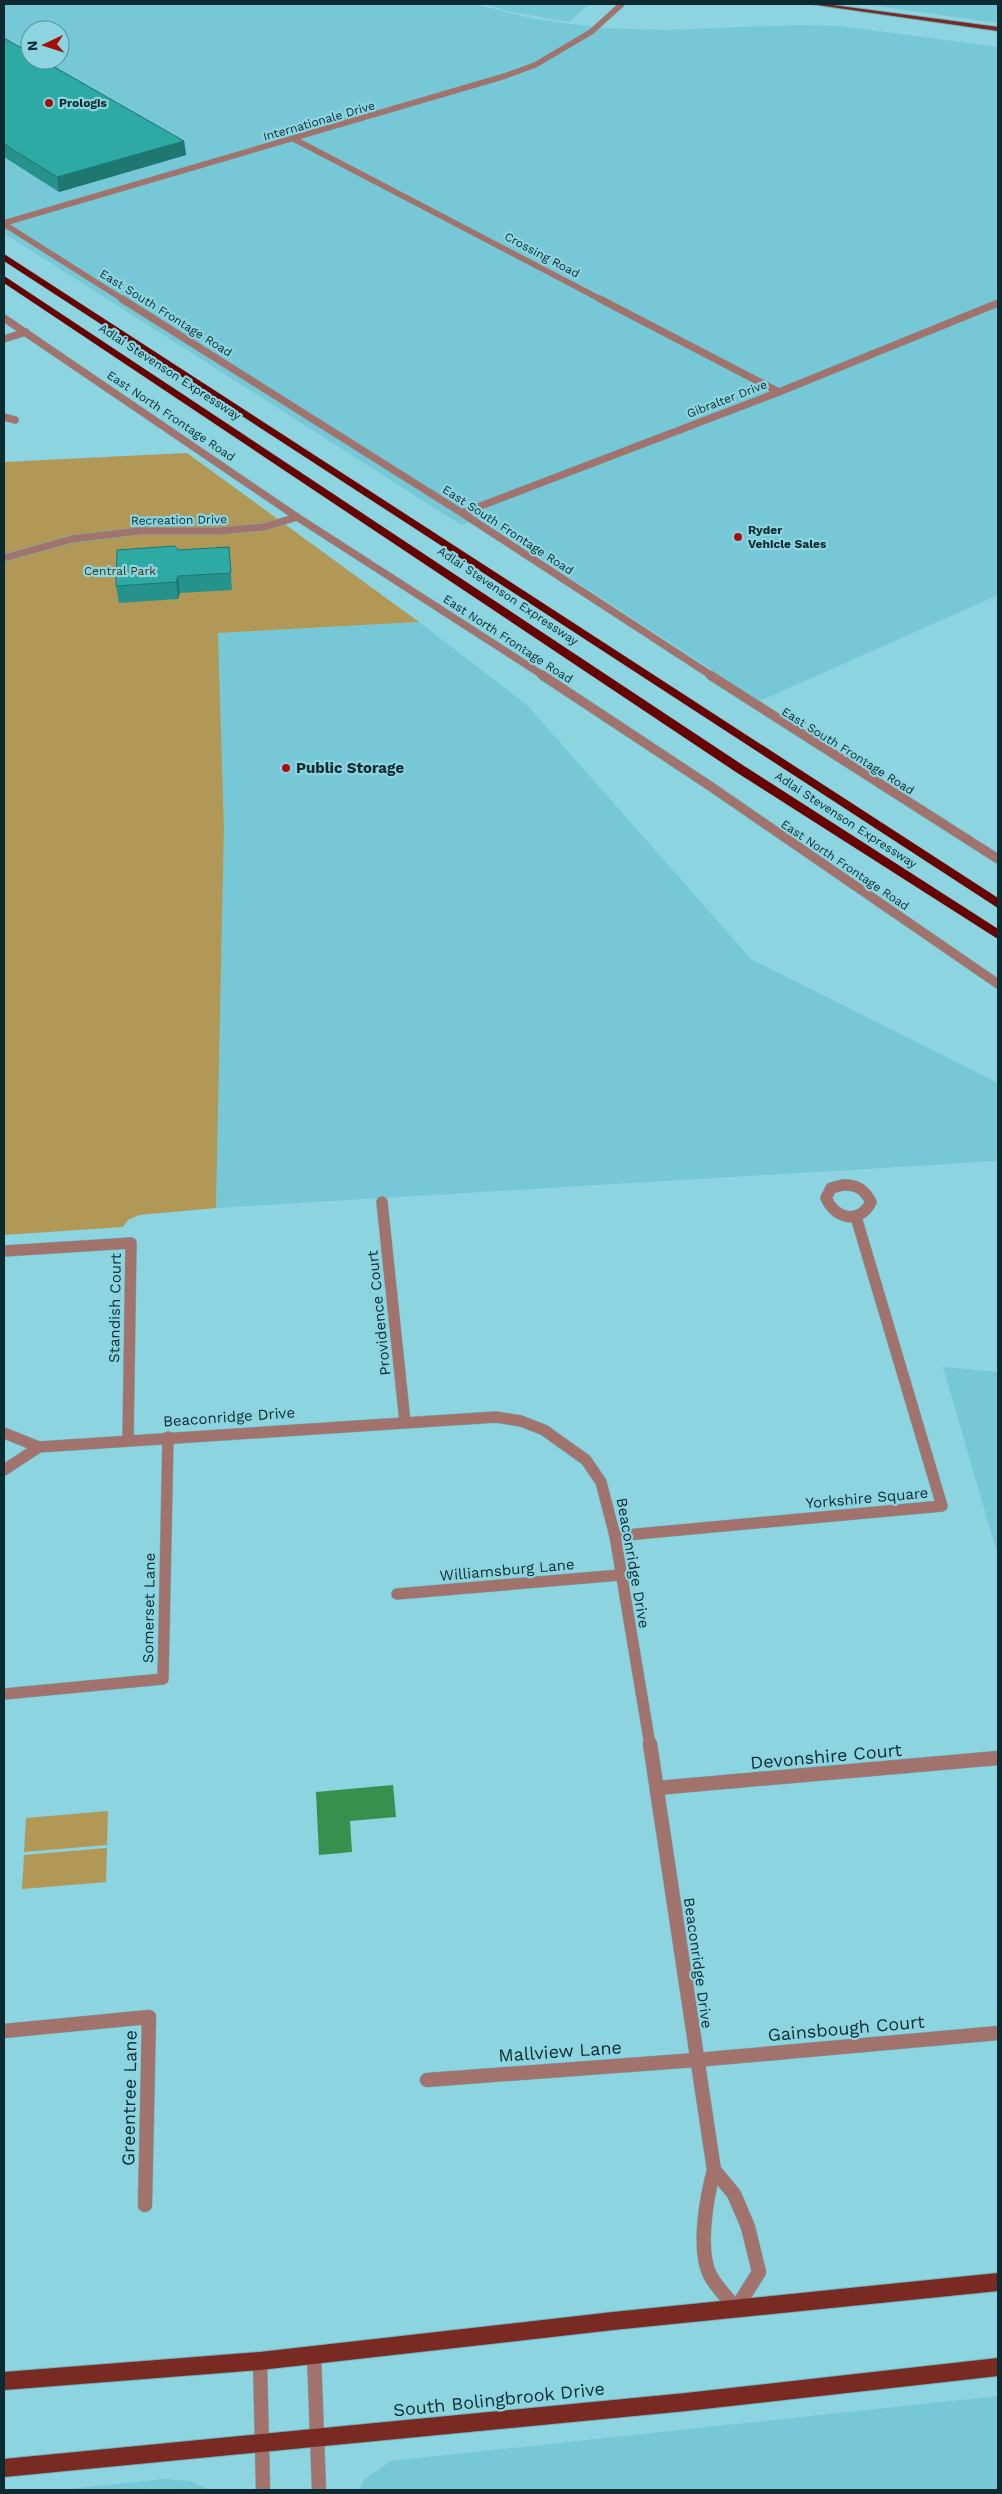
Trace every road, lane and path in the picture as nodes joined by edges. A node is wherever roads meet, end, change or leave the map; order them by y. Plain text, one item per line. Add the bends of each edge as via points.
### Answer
1 (622, 4) edge
2 (813, 4) edge
3 (998, 30) edge
4 (294, 139) junction
5 (4, 223) edge
6 (4, 257) edge
7 (4, 278) edge
8 (998, 303) edge
9 (4, 318) edge
10 (26, 332) junction
11 (4, 339) edge
12 (779, 392) junction
13 (4, 417) edge
14 (15, 420) dead end
15 (462, 513) junction
16 (297, 517) junction
17 (4, 558) edge
18 (998, 859) edge
19 (907, 876) junction
20 (998, 904) edge
21 (998, 935) edge
22 (998, 947) edge
23 (998, 984) edge
24 (382, 1202) dead end
25 (856, 1217) dead end
26 (4, 1251) edge
27 (405, 1422) junction
28 (4, 1433) edge
29 (168, 1437) junction
30 (128, 1440) junction
31 (39, 1447) junction
32 (4, 1470) edge
33 (614, 1536) junction
34 (620, 1575) junction
35 (397, 1594) dead end
36 (4, 1694) edge
37 (998, 1758) edge
38 (656, 1788) junction
39 (4, 2031) edge
40 (998, 2033) edge
41 (696, 2060) junction
42 (427, 2080) dead end
43 (714, 2170) junction
44 (145, 2205) dead end
45 (998, 2282) edge
46 (736, 2309) junction
47 (314, 2355) junction
48 (260, 2361) junction
49 (998, 2367) edge
50 (4, 2381) edge
51 (317, 2439) junction
52 (262, 2444) junction
53 (4, 2468) edge
54 (263, 2490) edge
55 (319, 2490) edge

1 - 4 street, Internationale Drive via 591,32 535,66
2 - 3 main road
4 - 5 street, Internationale Drive
4 - 12 street, Crossing Road
5 - 15 street, East South Frontage Road
6 - 20 highway, Adlai Stevenson Expressway
7 - 19 highway, Adlai Stevenson Expressway
8 - 12 street, Gibralter Drive
9 - 10 street, East North Frontage Road
10 - 11 street
10 - 16 street, East North Frontage Road
12 - 15 street, Gibralter Drive
13 - 14 street
15 - 18 street, East South Frontage Road
16 - 17 street, Recreation Drive via 264,527 219,531 139,530 72,539
16 - 23 street, East North Frontage Road via 710,786
19 - 21 highway, Adlai Stevenson Expressway
19 - 22 highway
24 - 27 street, Providence Court
25 - 33 street, Yorkshire Square via 942,1506
26 - 30 street, Standish Court via 131,1243
27 - 29 street, Beaconridge Drive
27 - 33 street, Beaconridge Drive via 496,1417 521,1421 544,1430 586,1460 601,1482
28 - 31 street, Beaconridge Drive
29 - 30 street, Beaconridge Drive
29 - 36 street, Somerset Lane via 163,1679
30 - 31 street, Beaconridge Drive
31 - 32 street, Beaconridge Drive
33 - 34 street, Beaconridge Drive
34 - 35 street, Williamsburg Lane
34 - 38 street, Beaconridge Drive
37 - 38 street, Devonshire Court
38 - 41 street, Beaconridge Drive
39 - 44 street, Greentree Lane via 149,2017
40 - 41 street, Gainsbough Court
41 - 42 street, Mallview Lane
41 - 43 street, Beaconridge Drive
43 - 46 street, Beaconridge Drive via 706,2202 704,2244 709,2274
43 - 46 street via 734,2194 748,2227 759,2272
45 - 46 main road
46 - 47 main road
47 - 48 main road
47 - 51 street
48 - 50 main road
48 - 52 street
49 - 51 main road, South Bolingbrook Drive
51 - 52 main road, South Bolingbrook Drive
51 - 55 street
52 - 53 main road, South Bolingbrook Drive
52 - 54 street

